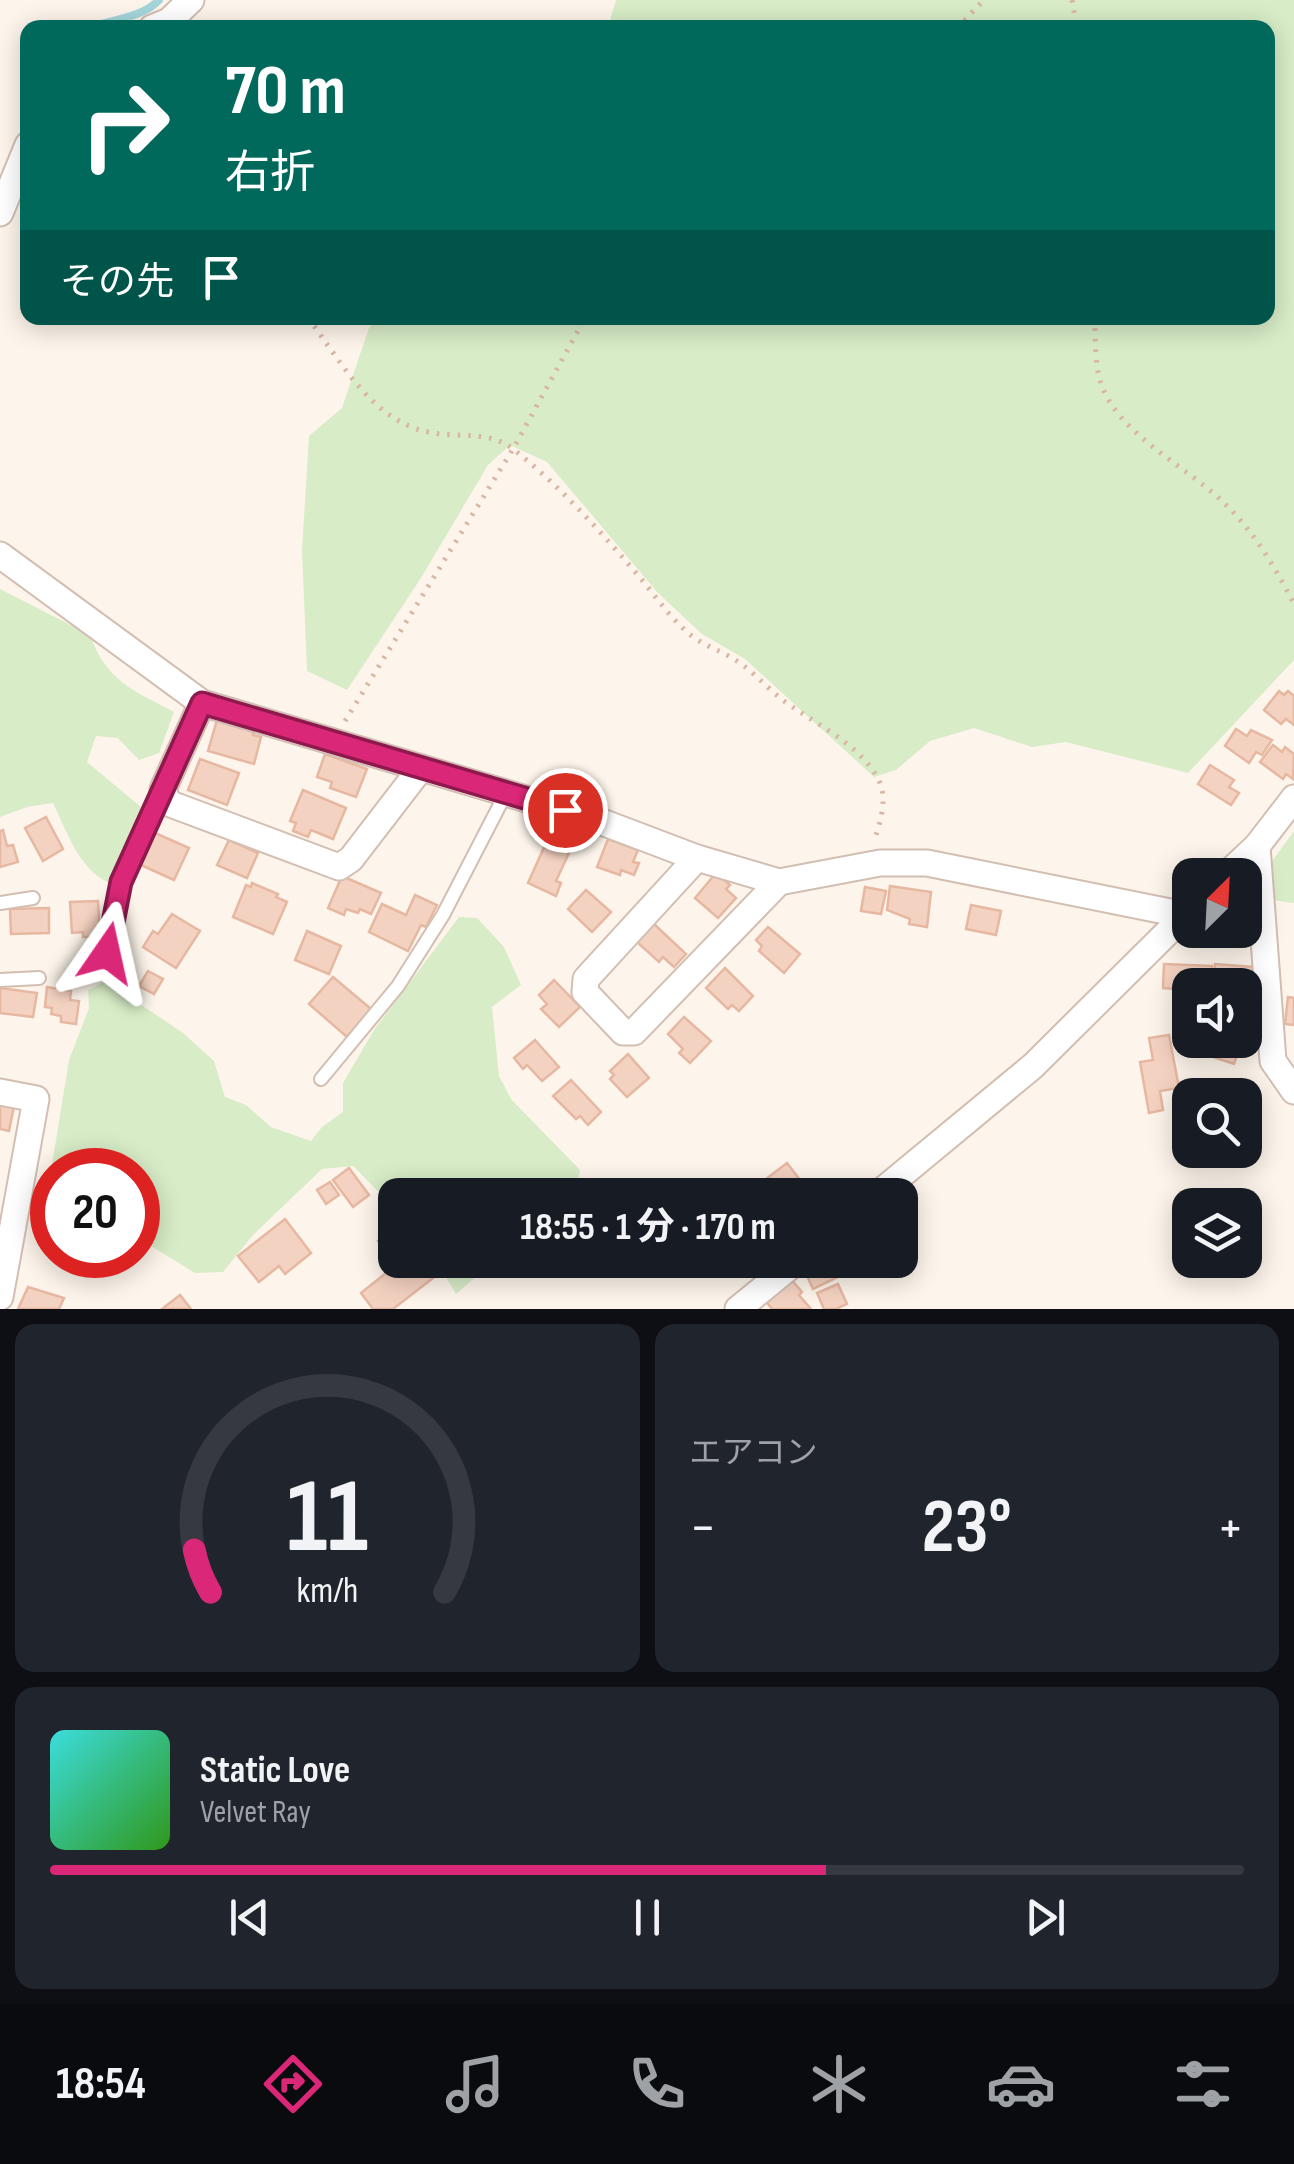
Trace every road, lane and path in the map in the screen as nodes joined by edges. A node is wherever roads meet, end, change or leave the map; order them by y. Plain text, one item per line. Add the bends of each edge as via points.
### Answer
1 (190, 0) edge
2 (984, 0) edge
3 (171, 20) edge
4 (965, 20) edge
5 (20, 164) edge
6 (0, 213) edge
7 (313, 325) edge
8 (581, 325) edge
9 (1095, 325) edge
10 (513, 449) junction
11 (0, 555) edge
12 (1294, 604) edge
13 (202, 703) junction
14 (333, 741) junction
15 (421, 768) junction
16 (162, 789) junction
17 (506, 793) junction
18 (1294, 798) edge
19 (1256, 846) junction
20 (697, 858) junction
21 (1244, 858) edge
22 (1256, 858) edge
23 (868, 866) junction
24 (778, 882) junction
25 (33, 898) dead end
26 (0, 903) edge
27 (1172, 911) edge
28 (1172, 930) edge
29 (1258, 948) edge
30 (107, 953) dead end
31 (39, 978) dead end
32 (0, 980) edge
33 (321, 1079) dead end
34 (1294, 1090) edge
35 (0, 1092) edge
36 (898, 1178) edge
37 (776, 1278) edge
38 (0, 1297) edge
39 (738, 1309) edge

1 - 3 street
2 - 4 path
5 - 6 street
7 - 10 path via 380,411 431,433 498,439
8 - 10 path
9 - 12 path via 1106,396 1124,420 1235,514
10 - 14 path
10 - 23 path via 606,539 681,626 734,658 860,755 880,780 884,803
11 - 13 street
13 - 14 street
13 - 16 street
14 - 15 street
15 - 16 street via 339,866 168,802
15 - 17 street
16 - 30 lane via 121,882
17 - 20 street
17 - 33 lane via 398,986
18 - 19 street
19 - 21 street
19 - 22 street
20 - 24 street
20 - 24 street via 586,979 585,992 623,1032 634,1032
23 - 24 street
23 - 27 street via 927,863
25 - 26 lane
28 - 36 street via 1034,1066
29 - 34 street via 1273,1062
31 - 32 lane
35 - 38 street via 36,1099
37 - 39 street

